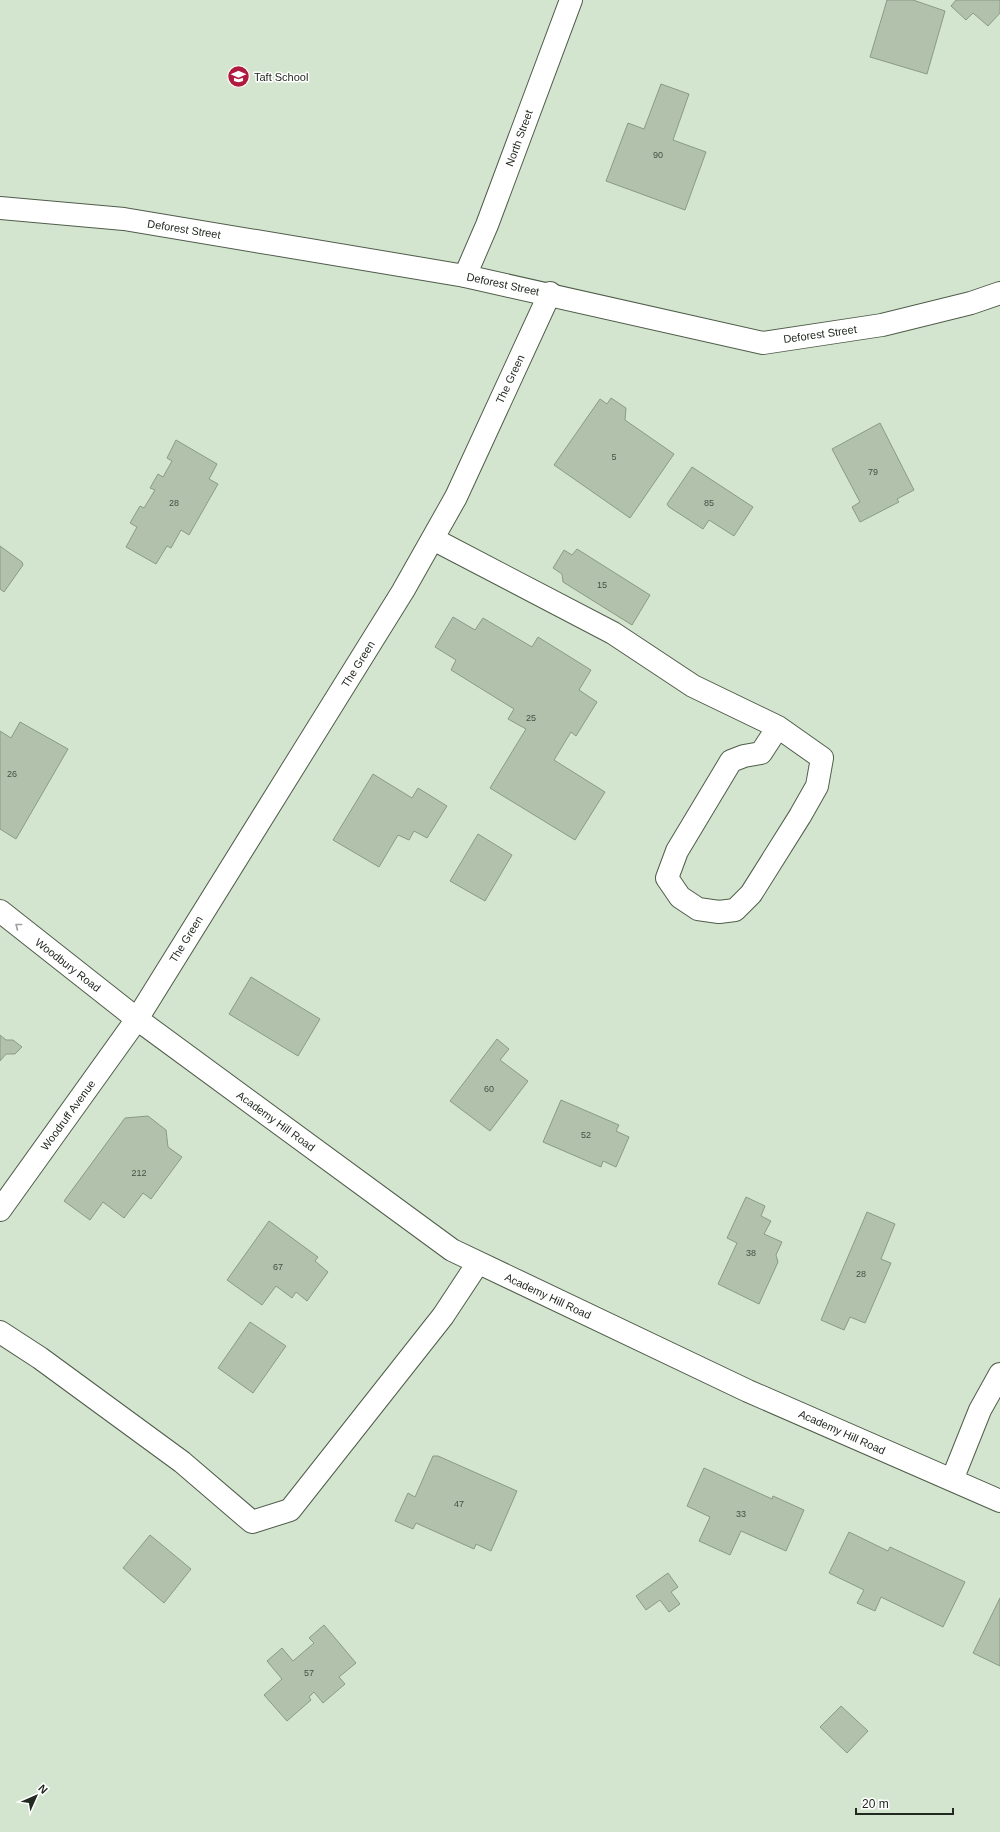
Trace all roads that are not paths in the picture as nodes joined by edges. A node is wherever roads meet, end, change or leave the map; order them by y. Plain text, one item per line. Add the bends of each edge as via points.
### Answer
1 (571, 0) edge
2 (0, 208) edge
3 (465, 276) junction
4 (1000, 293) edge
5 (550, 294) junction
6 (433, 539) junction
7 (778, 727) junction
8 (0, 911) edge
9 (137, 1019) junction
10 (0, 1210) edge
11 (478, 1263) junction
12 (0, 1332) edge
13 (1000, 1374) edge
14 (952, 1480) junction
15 (1000, 1501) edge

1 - 3 street, North Street via 487,225
2 - 3 street, Deforest Street via 124,219
3 - 5 street, Deforest Street
4 - 5 street, Deforest Street via 971,303 882,325 763,343
5 - 6 street, The Green via 456,497
6 - 7 street via 613,633 693,686
6 - 9 street, The Green via 399,598
7 - 7 street via 822,758 817,786 751,894 735,910 719,912 698,909 680,896 667,878 677,852 731,762 744,756 761,753
9 -> 8 street, Woodbury Road
9 - 10 street, Woodruff Avenue
9 - 11 street, Academy Hill Road via 452,1250
11 - 12 street via 444,1316 290,1510 252,1522 182,1462 40,1358
11 - 14 street, Academy Hill Road via 748,1391
13 - 14 street via 980,1410
14 - 15 street, Academy Hill Road

